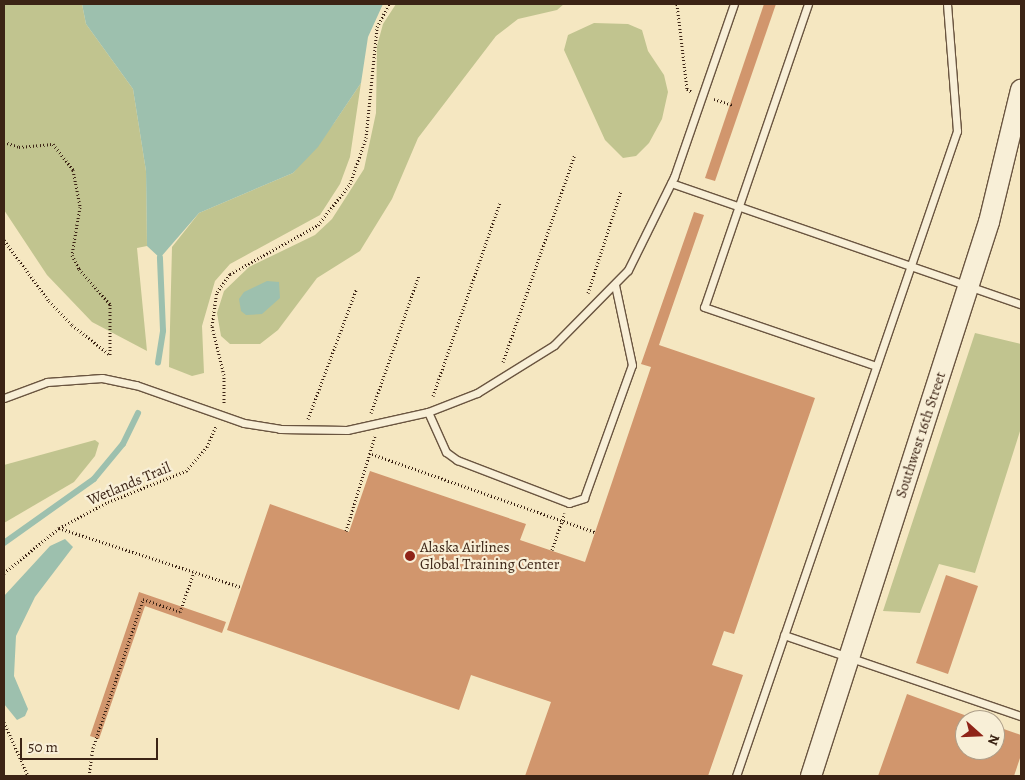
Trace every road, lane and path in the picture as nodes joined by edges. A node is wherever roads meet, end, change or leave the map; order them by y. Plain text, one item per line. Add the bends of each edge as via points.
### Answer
1 (389, 4) edge
2 (677, 4) edge
3 (734, 4) edge
4 (808, 4) edge
5 (947, 4) edge
6 (1021, 90) edge
7 (691, 91) dead end
8 (713, 99) dead end
9 (733, 105) dead end
10 (4, 142) edge
11 (575, 154) dead end
12 (671, 183) junction
13 (621, 191) dead end
14 (500, 203) dead end
15 (739, 206) junction
16 (4, 240) edge
17 (911, 265) junction
18 (419, 275) dead end
19 (615, 285) junction
20 (969, 285) junction
21 (356, 290) dead end
22 (1021, 304) edge
23 (578, 324) junction
24 (876, 366) junction
25 (496, 383) junction
26 (4, 398) edge
27 (372, 410) dead end
28 (428, 412) junction
29 (220, 416) junction
30 (304, 430) junction
31 (376, 440) dead end
32 (372, 454) junction
33 (569, 503) junction
34 (563, 520) junction
35 (59, 528) junction
36 (346, 530) dead end
37 (595, 532) dead end
38 (552, 550) dead end
39 (194, 572) junction
40 (4, 573) edge
41 (241, 587) dead end
42 (784, 635) junction
43 (850, 658) junction
44 (1021, 716) edge
45 (4, 722) edge
46 (28, 776) edge
47 (89, 776) edge
48 (736, 776) edge
49 (811, 776) edge

1 - 29 path, Wetlands Trail via 377,27 366,138 350,184 318,224 230,274 217,292 212,326 224,375
2 - 7 path via 687,89
3 - 12 lane
4 - 15 lane
5 - 17 lane via 957,130
6 - 20 street, Southwest 16th Street via 1006,161
8 - 9 path
10 - 16 path via 19,147 53,144 73,170 80,207 72,255 79,269 110,304 110,354 55,307
11 - 25 path
12 - 15 lane
12 - 19 lane via 628,270
13 - 23 path
14 - 28 path
15 - 17 lane
15 - 24 lane via 704,307
17 - 20 lane
17 - 24 lane
18 - 27 path
19 - 23 lane
19 - 33 lane via 632,365 584,498
20 - 22 lane
20 - 43 street, Southwest 16th Street
21 - 30 path
23 - 25 lane via 554,345
24 - 42 lane
25 - 28 lane
26 - 29 lane via 47,382 102,378 136,385
28 - 30 lane via 347,430
28 - 33 lane via 446,452 456,460
29 - 30 lane
29 - 35 path, Wetlands Trail via 207,447 186,471 108,502
31 - 32 path
32 - 34 path
32 - 36 path
33 - 34 path
34 - 37 path
34 - 38 path
35 - 39 path
35 - 40 path, Wetlands Trail
39 - 41 path
39 - 47 path via 180,612 143,600 93,748
42 - 43 lane
42 - 48 lane
43 - 44 lane
43 - 49 street, Southwest 16th Street
45 - 46 path

